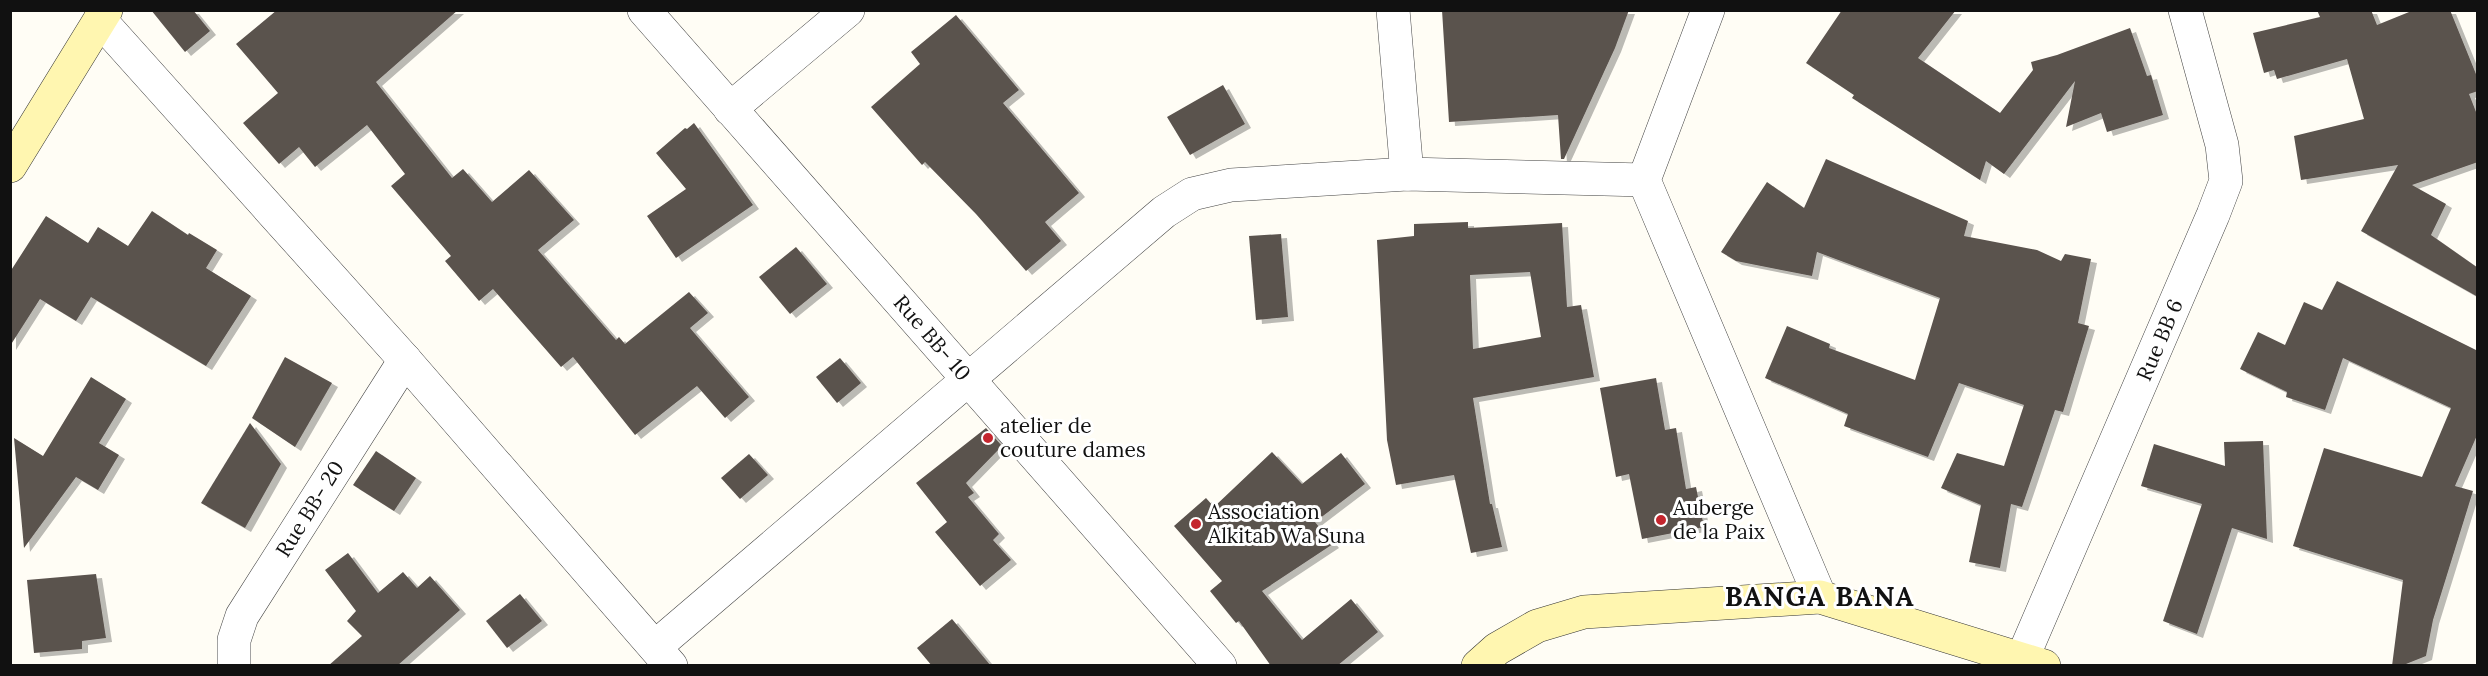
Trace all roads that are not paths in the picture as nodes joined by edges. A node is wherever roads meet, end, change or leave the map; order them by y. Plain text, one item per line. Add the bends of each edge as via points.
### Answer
1 (644, 10) edge
2 (848, 10) edge
3 (1393, 10) edge
4 (1708, 10) edge
5 (2185, 10) edge
6 (103, 15) edge
7 (730, 109) junction
8 (10, 166) edge
9 (1407, 174) junction
10 (1644, 180) junction
11 (405, 360) junction
12 (969, 380) junction
13 (1820, 597) junction
14 (663, 656) edge
15 (2033, 662) edge
16 (234, 666) edge
17 (1220, 666) edge
18 (1478, 666) edge

1 - 7 street, Rue BB- 10
2 - 7 street
3 - 9 street
4 - 10 street
5 - 15 street, Rue BB 6 via 2222,145 2226,181
6 - 8 street
6 - 11 street
7 - 12 street, Rue BB- 10
9 - 10 street
9 - 12 street via 1231,186 1192,194 1164,212
10 - 13 street
11 - 14 street
11 - 16 street, Rue BB- 20 via 242,616 234,640
12 - 14 street
12 - 17 street, Rue BB- 10
13 - 15 street
13 - 18 street via 1584,612 1537,626 1497,649

